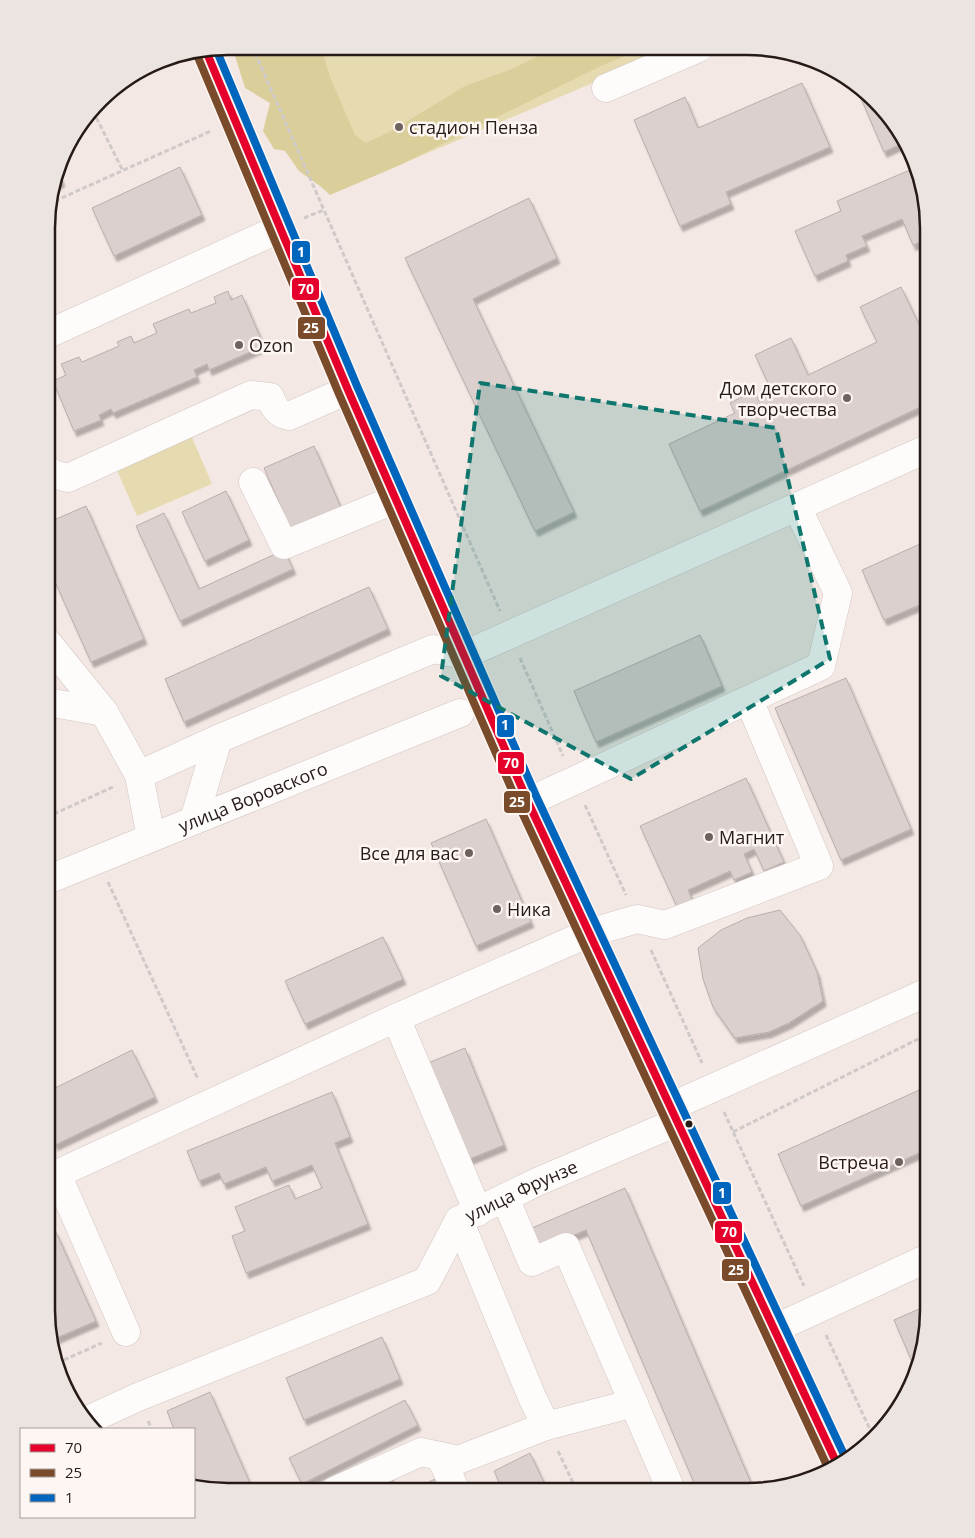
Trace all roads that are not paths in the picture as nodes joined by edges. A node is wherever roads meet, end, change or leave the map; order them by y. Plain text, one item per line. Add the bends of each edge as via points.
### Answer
1 (683, 55) edge
2 (208, 56) edge
3 (606, 88) dead end
4 (279, 229) junction
5 (55, 331) edge
6 (348, 390) junction
7 (920, 452) edge
8 (55, 475) edge
9 (254, 482) dead end
10 (396, 499) junction
11 (797, 507) junction
12 (55, 652) edge
13 (464, 655) junction
14 (749, 700) junction
15 (55, 703) edge
16 (104, 712) junction
17 (460, 713) dead end
18 (218, 739) junction
19 (139, 775) junction
20 (528, 802) junction
21 (194, 820) junction
22 (151, 838) junction
23 (55, 877) edge
24 (589, 933) junction
25 (920, 996) edge
26 (396, 1018) junction
27 (674, 1114) junction
28 (55, 1176) edge
29 (55, 1183) edge
30 (505, 1198) junction
31 (468, 1216) junction
32 (920, 1262) edge
33 (774, 1330) junction
34 (126, 1332) road end
35 (634, 1403) junction
36 (93, 1418) edge
37 (546, 1426) junction
38 (440, 1456) junction
39 (835, 1459) edge
40 (352, 1483) edge
41 (452, 1483) edge
42 (668, 1483) edge

1 - 3 main road
2 - 4 main road
4 - 5 main road
4 - 6 main road
6 - 8 main road via 289,416 275,409 270,397 251,395 68,478
6 - 10 main road
7 - 11 main road
9 - 10 main road via 284,545
10 - 13 main road
11 - 13 main road
11 - 14 main road via 838,593 821,666
12 - 16 main road
13 - 18 main road via 433,649
13 - 20 main road
14 - 20 main road
14 - 24 main road via 819,866 665,925 637,919
15 - 16 main road
16 - 19 main road
17 - 21 main road, улица Воровского
18 - 19 main road
18 - 21 main road
19 - 22 main road
20 - 24 main road
21 - 22 main road, улица Воровского
22 - 23 main road, улица Воровского
24 - 26 main road
24 - 27 main road
25 - 27 main road, улица Фрунзе via 714,1088
26 - 28 main road
26 - 31 main road
27 - 30 main road, улица Фрунзе
27 - 33 main road
29 - 34 main road
30 - 31 main road, улица Фрунзе
30 - 35 main road via 532,1262 566,1247
31 - 36 main road via 427,1281
31 - 37 main road, улица Фрунзе via 532,1397
32 - 33 main road
33 - 39 main road
35 - 37 main road
35 - 42 main road
37 - 38 main road via 458,1460
38 - 40 main road via 421,1452
38 - 41 main road

